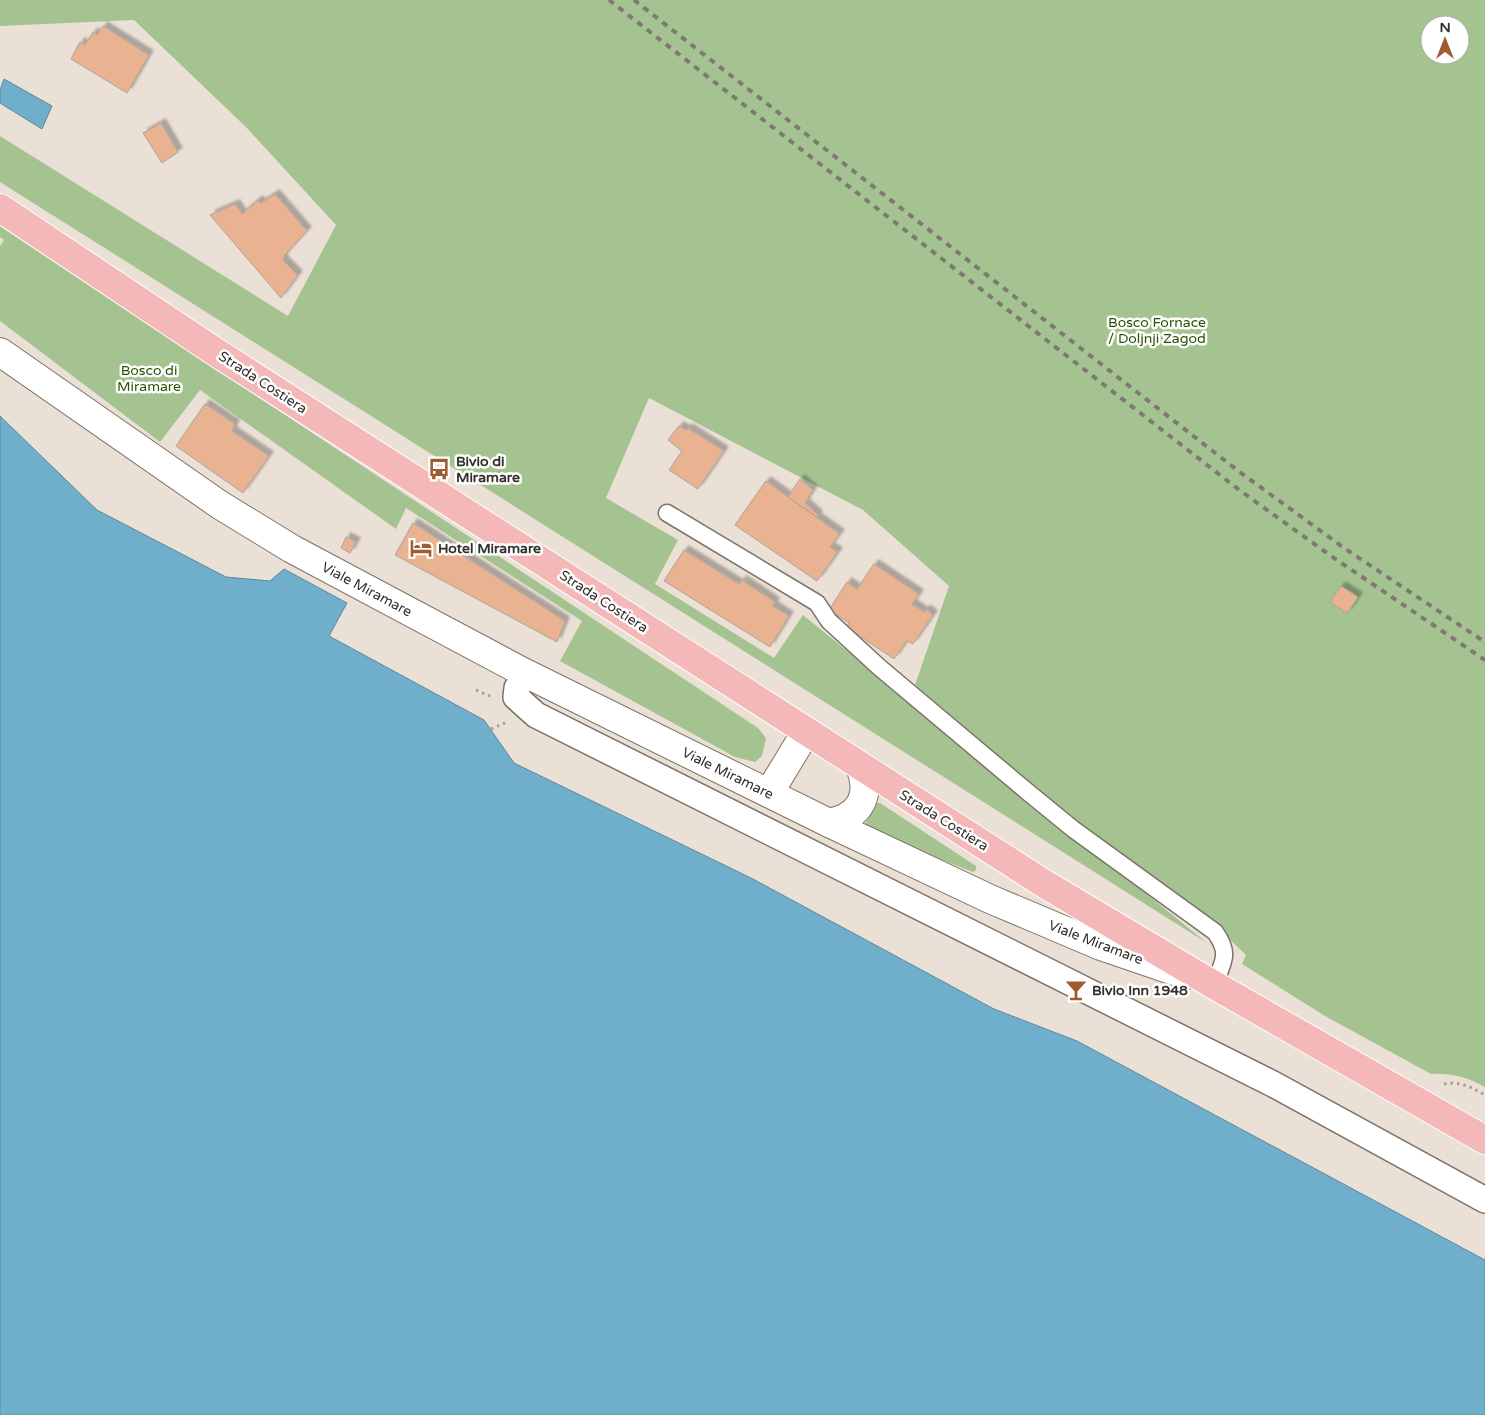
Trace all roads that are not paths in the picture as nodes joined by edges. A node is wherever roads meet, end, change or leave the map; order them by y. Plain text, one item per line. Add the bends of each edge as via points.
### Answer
1 (0, 208) edge
2 (0, 352) edge
3 (667, 513) dead end
4 (516, 688) dead end
5 (806, 732) junction
6 (860, 767) junction
7 (769, 793) junction
8 (828, 823) junction
9 (1214, 985) junction
10 (1485, 1140) edge
11 (1485, 1200) edge

1 - 5 main road, Strada Costiera via 214,351
2 - 7 street, Viale Miramare via 220,505 292,549 523,672
3 - 9 lane via 817,603 829,621 879,667 1029,793 1215,932 1226,956
4 - 11 street via 516,697 536,715 1273,1084
5 - 6 main road, Strada Costiera
5 - 7 street
6 - 8 street via 865,786 860,804 846,818
6 - 9 main road, Strada Costiera via 1043,883
7 - 8 street, Viale Miramare
8 - 9 street, Viale Miramare via 1076,936
9 - 10 main road, Viale Miramare

